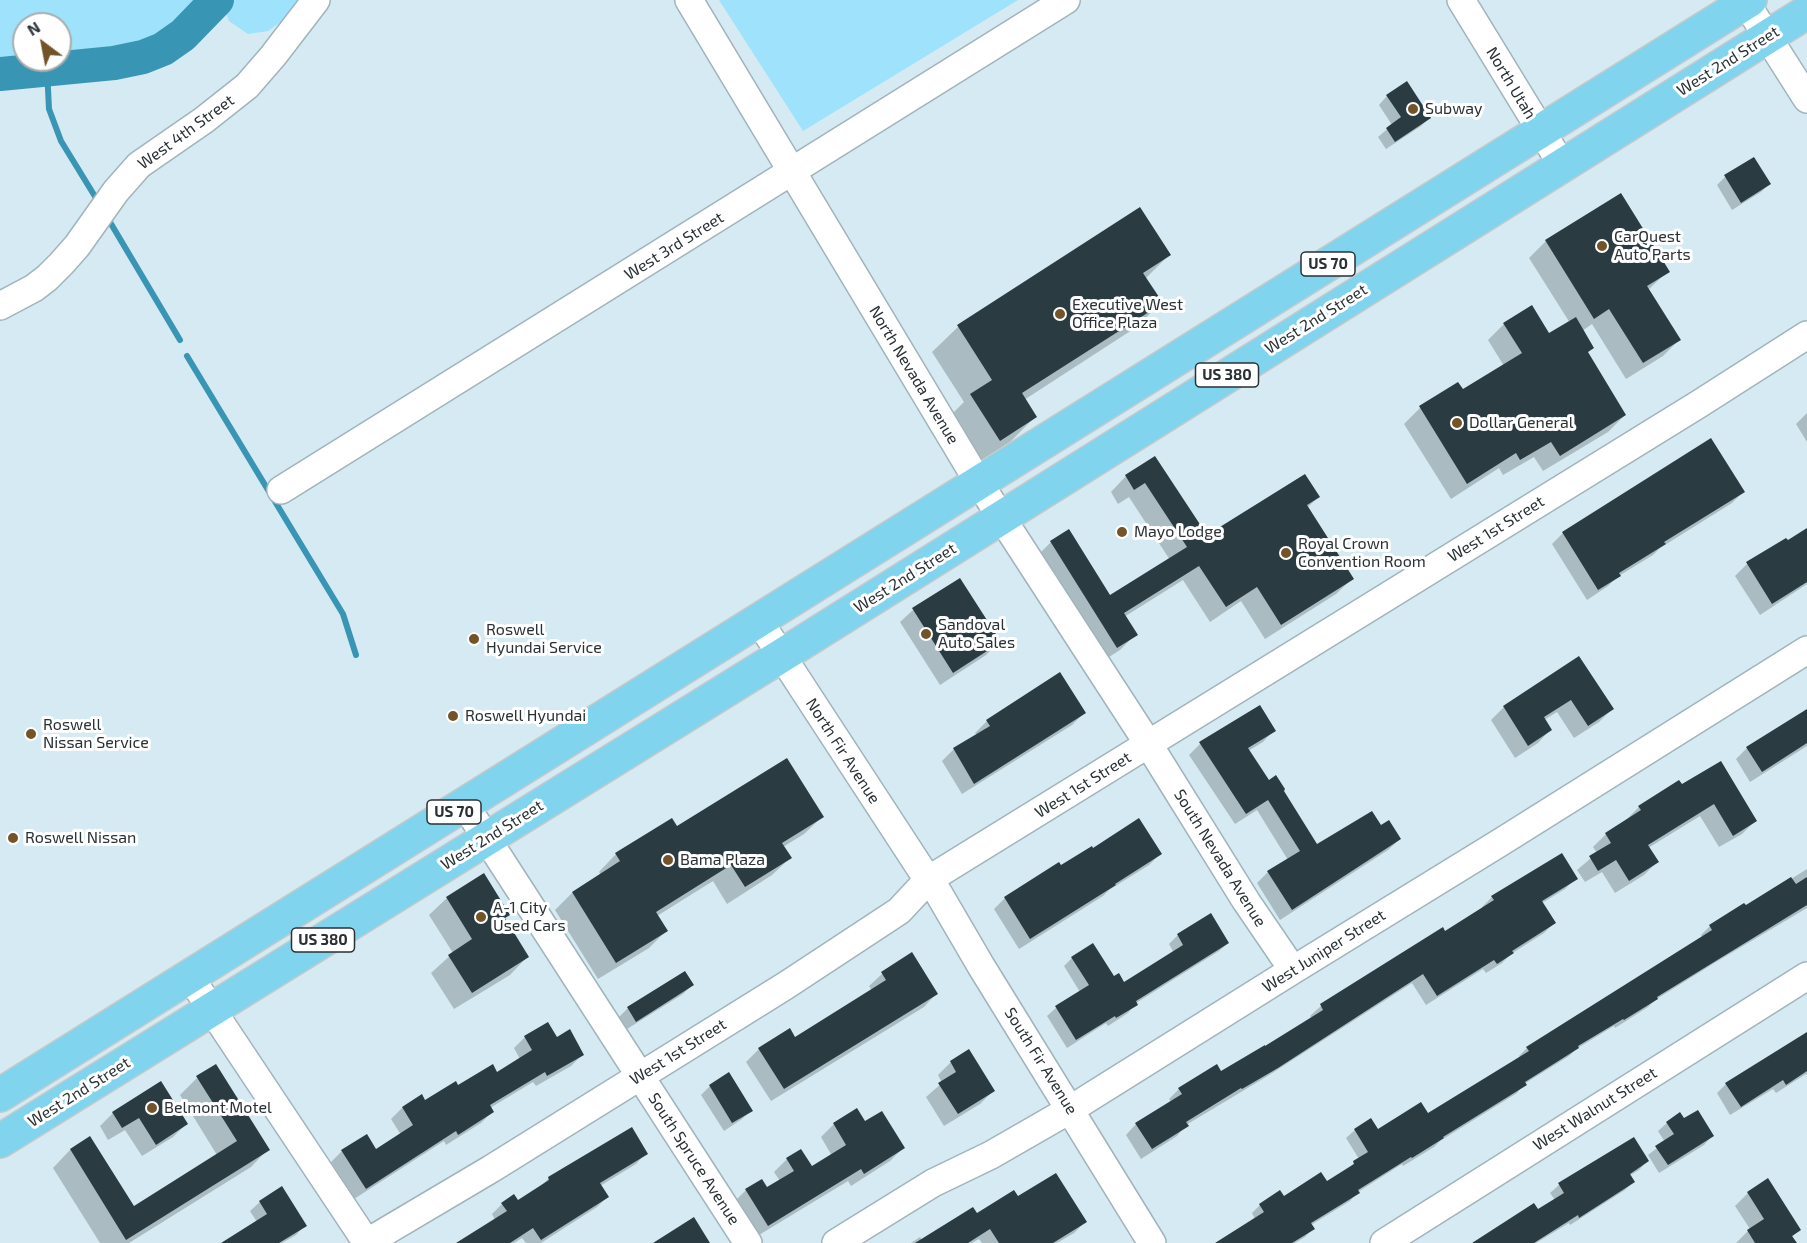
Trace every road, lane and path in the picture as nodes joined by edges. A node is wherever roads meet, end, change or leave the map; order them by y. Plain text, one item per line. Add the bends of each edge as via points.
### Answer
1 (316, 0) edge
2 (688, 0) edge
3 (1065, 0) edge
4 (1461, 0) edge
5 (1748, 2) edge
6 (1807, 12) edge
7 (1767, 37) junction
8 (1807, 99) edge
9 (1540, 132) junction
10 (1562, 165) junction
11 (792, 172) junction
12 (0, 306) edge
13 (1807, 335) edge
14 (979, 483) junction
15 (281, 490) dead end
16 (1001, 518) junction
17 (759, 621) junction
18 (1807, 650) edge
19 (781, 656) junction
20 (1149, 745) junction
21 (465, 805) junction
22 (486, 838) junction
23 (928, 880) junction
24 (1293, 970) junction
25 (1807, 976) edge
26 (190, 977) junction
27 (211, 1010) junction
28 (640, 1076) junction
29 (0, 1095) edge
30 (1071, 1110) junction
31 (0, 1141) edge
32 (366, 1243) edge
33 (748, 1243) edge
34 (836, 1243) edge
35 (1152, 1243) edge
36 (1384, 1243) edge

1 - 12 street, West 4th Street via 247,86 139,165 62,264 34,288
2 - 11 street, North Nevada Avenue
3 - 11 street, West 3rd Street
4 - 9 street, North Utah
5 - 7 street
5 - 9 main road, US 70
6 - 7 main road, West 2nd Street / US 380
7 - 8 street
7 - 10 main road, West 2nd Street / US 380
9 - 10 street, North Utah
9 - 14 main road, US 70
10 - 16 main road, West 2nd Street / US 380
11 - 14 street, North Nevada Avenue
11 - 15 street, West 3rd Street
13 - 20 street, West 1st Street
14 - 16 street, North Nevada Avenue
14 - 17 main road, US 70
16 - 19 main road, West 2nd Street / US 380
16 - 20 street, North Nevada Avenue
17 - 19 street, North Fir Avenue
17 - 21 main road, US 70
18 - 24 street, West Juniper Street
19 - 22 main road, West 2nd Street / US 380
19 - 23 street, North Fir Avenue
20 - 23 street, West 1st Street
20 - 24 street, South Nevada Avenue
21 - 22 street, South Spruce Avenue
21 - 26 main road, US 70
22 - 27 main road, West 2nd Street / US 380
22 - 28 street, South Spruce Avenue
23 - 28 street, West 1st Street via 899,911
23 - 30 street, South Fir Avenue
24 - 30 street, West Juniper Street
25 - 36 street, West Walnut Street
26 - 27 street
26 - 29 main road, US 70
27 - 31 main road, West 2nd Street / US 380
27 - 32 street
28 - 32 street, West 1st Street
28 - 33 street, South Spruce Avenue
30 - 34 street, West Juniper Street via 933,1183
30 - 35 street, South Fir Avenue

